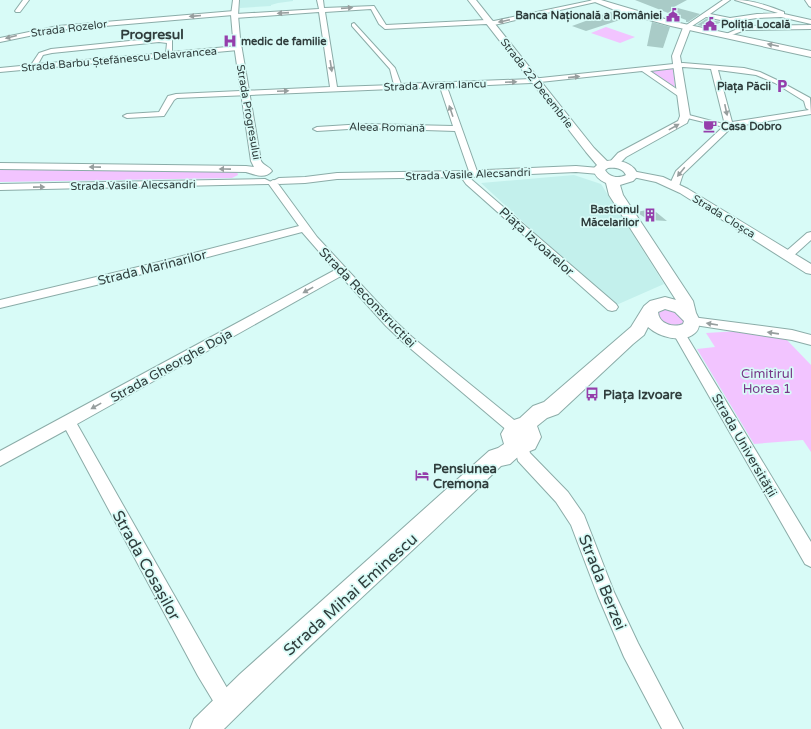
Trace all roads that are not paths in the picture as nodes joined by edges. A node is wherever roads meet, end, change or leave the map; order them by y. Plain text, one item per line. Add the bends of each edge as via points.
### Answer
1 (26, 0) edge
2 (236, 0) edge
3 (320, 0) edge
4 (472, 0) edge
5 (714, 0) edge
6 (738, 0) edge
7 (808, 0) edge
8 (596, 1) edge
9 (725, 1) edge
10 (811, 5) edge
11 (322, 10) junction
12 (18, 11) dead end
13 (234, 15) junction
14 (707, 15) junction
15 (791, 16) junction
16 (490, 22) junction
17 (811, 23) edge
18 (354, 25) dead end
19 (687, 27) junction
20 (727, 35) junction
21 (0, 40) edge
22 (238, 48) junction
23 (811, 54) edge
24 (169, 55) junction
25 (677, 66) junction
26 (33, 67) junction
27 (714, 67) junction
28 (643, 69) junction
29 (0, 70) edge
30 (763, 76) junction
31 (536, 81) junction
32 (442, 86) junction
33 (398, 87) junction
34 (334, 89) junction
35 (244, 93) junction
36 (681, 96) junction
37 (809, 99) edge
38 (798, 100) junction
39 (811, 110) edge
40 (127, 116) dead end
41 (685, 116) junction
42 (728, 126) junction
43 (318, 129) dead end
44 (458, 129) junction
45 (640, 146) junction
46 (603, 164) junction
47 (0, 166) edge
48 (631, 171) junction
49 (469, 174) junction
50 (272, 177) junction
51 (612, 180) junction
52 (674, 186) junction
53 (0, 187) edge
54 (304, 228) junction
55 (811, 235) edge
56 (788, 256) junction
57 (811, 270) edge
58 (342, 271) junction
59 (675, 285) junction
60 (0, 304) edge
61 (612, 307) dead end
62 (654, 308) junction
63 (690, 317) junction
64 (638, 330) junction
65 (674, 332) junction
66 (811, 340) edge
67 (68, 421) junction
68 (520, 436) junction
69 (0, 459) edge
70 (811, 558) edge
71 (228, 707) junction
72 (204, 729) edge
73 (673, 729) edge

1 - 12 street
2 - 13 street, Strada Progresului
3 - 11 street
4 - 16 main road, Strada 22 Decembrie
5 - 9 street
6 - 15 street
7 - 10 street
8 -> 16 street via 497,23
8 - 19 main road
9 - 14 street
11 -> 13 street, Strada Rozelor
11 -> 16 street, Strada Rozelor via 372,7 381,25 385,27
11 -> 34 street
13 -> 21 street, Strada Rozelor via 58,28
13 - 22 street, Strada Progresului
14 - 15 street via 730,20 757,16
14 - 19 street
15 - 17 street
16 - 31 main road, Strada 22 Decembrie
17 - 20 street via 744,28
18 - 33 street via 393,69
19 - 20 main road
19 - 25 street via 676,56
23 -> 20 main road
22 - 24 street, Strada Barbu Ștefănescu Delavrancea
22 - 35 street, Strada Progresului
24 - 26 street, Strada Barbu Ștefănescu Delavrancea
24 - 26 street via 170,41 159,40 51,51 41,54
25 - 27 street, Strada Avram Iancu
25 - 28 street, Strada Avram Iancu
25 - 36 street
26 - 29 street, Strada Barbu Ștefănescu Delavrancea
27 - 30 street, Strada Avram Iancu via 751,71
27 -> 42 street
31 -> 28 street, Strada Avram Iancu
28 - 36 street
30 - 37 street
30 - 38 street
32 -> 31 street, Strada Avram Iancu
31 - 46 main road, Strada 22 Decembrie
32 - 33 street, Strada Avram Iancu
44 -> 32 street
33 - 34 street, Strada Avram Iancu
35 -> 34 street, Strada Avram Iancu
35 - 40 street, Strada Avram Iancu via 173,96 161,114
35 - 50 street, Strada Progresului via 256,161 259,167
36 - 41 street
37 - 38 street
37 - 39 street
38 - 39 street
39 - 42 street
41 - 42 street
45 -> 41 street via 682,123
42 -> 52 street via 679,173
43 - 44 street, Aleea Romană via 364,126
44 - 49 street
45 - 46 street
45 - 48 street
46 - 48 main road via 623,166
46 - 49 street, Strada Vasile Alecsandri via 583,169
46 - 51 main road via 603,176
50 -> 47 street, Strada Vasile Alecsandri via 246,170
48 - 51 main road via 631,178 625,181
48 - 52 street, Strada Cloșca
49 - 50 street, Strada Vasile Alecsandri via 337,176 305,180
49 - 61 street, Piața Izvoarelor via 469,182
53 -> 50 street, Strada Vasile Alecsandri
50 - 54 street, Strada Reconstrucției
51 - 59 main road via 620,201
52 - 56 street, Strada Cloșca
54 - 58 street, Strada Reconstrucției
54 - 60 street, Strada Marinarilor
55 - 56 street
56 - 57 street, Strada Cloșca
58 -> 67 street, Strada Gheorghe Doja
58 - 68 street, Strada Reconstrucției via 390,324
59 - 62 main road via 670,297
59 - 63 main road via 685,301
62 - 63 main road via 669,304
62 - 64 main road, Strada Mihai Eminescu
62 - 65 main road via 653,322
63 - 65 main road via 692,326 688,330
66 -> 63 street
64 - 65 main road
64 - 68 main road, Strada Mihai Eminescu via 551,408 541,426
65 - 70 street, Strada Universității
67 - 69 street, Strada Gheorghe Doja
67 - 71 street, Strada Cosașilor
68 - 71 main road, Strada Mihai Eminescu via 503,457 496,458
68 - 73 street, Strada Berzei via 523,456 571,509 578,521 631,650
71 - 72 main road, Strada Mihai Eminescu

